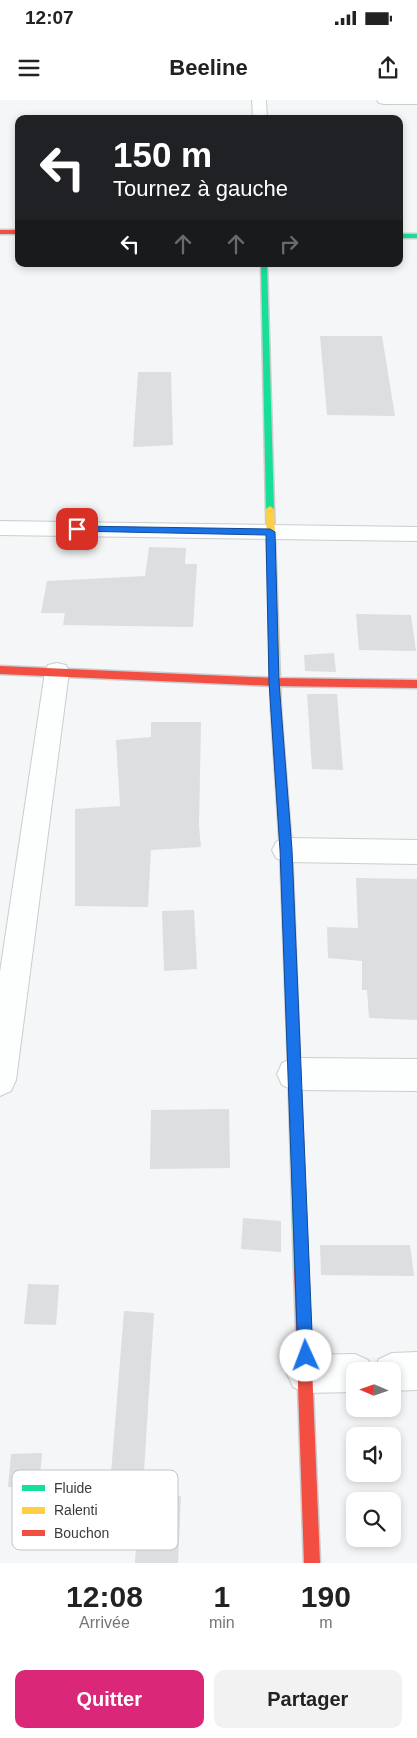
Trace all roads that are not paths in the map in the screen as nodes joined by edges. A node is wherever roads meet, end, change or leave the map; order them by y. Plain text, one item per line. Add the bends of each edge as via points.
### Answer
1 (259, 100) edge
2 (384, 100) edge
3 (417, 100) edge
4 (260, 115) edge
5 (0, 232) edge
6 (15, 232) edge
7 (403, 236) edge
8 (417, 236) edge
9 (264, 267) edge
10 (0, 528) edge
11 (270, 532) junction
12 (417, 534) edge
13 (0, 670) edge
14 (57, 672) junction
15 (274, 682) junction
16 (417, 684) edge
17 (286, 850) junction
18 (417, 852) edge
19 (293, 1074) junction
20 (417, 1075) edge
21 (0, 1080) edge
22 (417, 1371) edge
23 (401, 1372) edge
24 (346, 1373) edge
25 (306, 1374) junction
26 (312, 1563) edge

1 - 4 street
2 - 3 street
5 - 6 street
7 - 8 street
9 - 11 street
10 - 11 street
11 - 12 street
11 - 15 street
13 - 14 street
14 - 15 street
14 - 21 street
15 - 16 street
15 - 17 street
17 - 18 street
17 - 19 street
19 - 20 street
19 - 25 street
22 - 23 street
24 - 25 street
25 - 26 street

